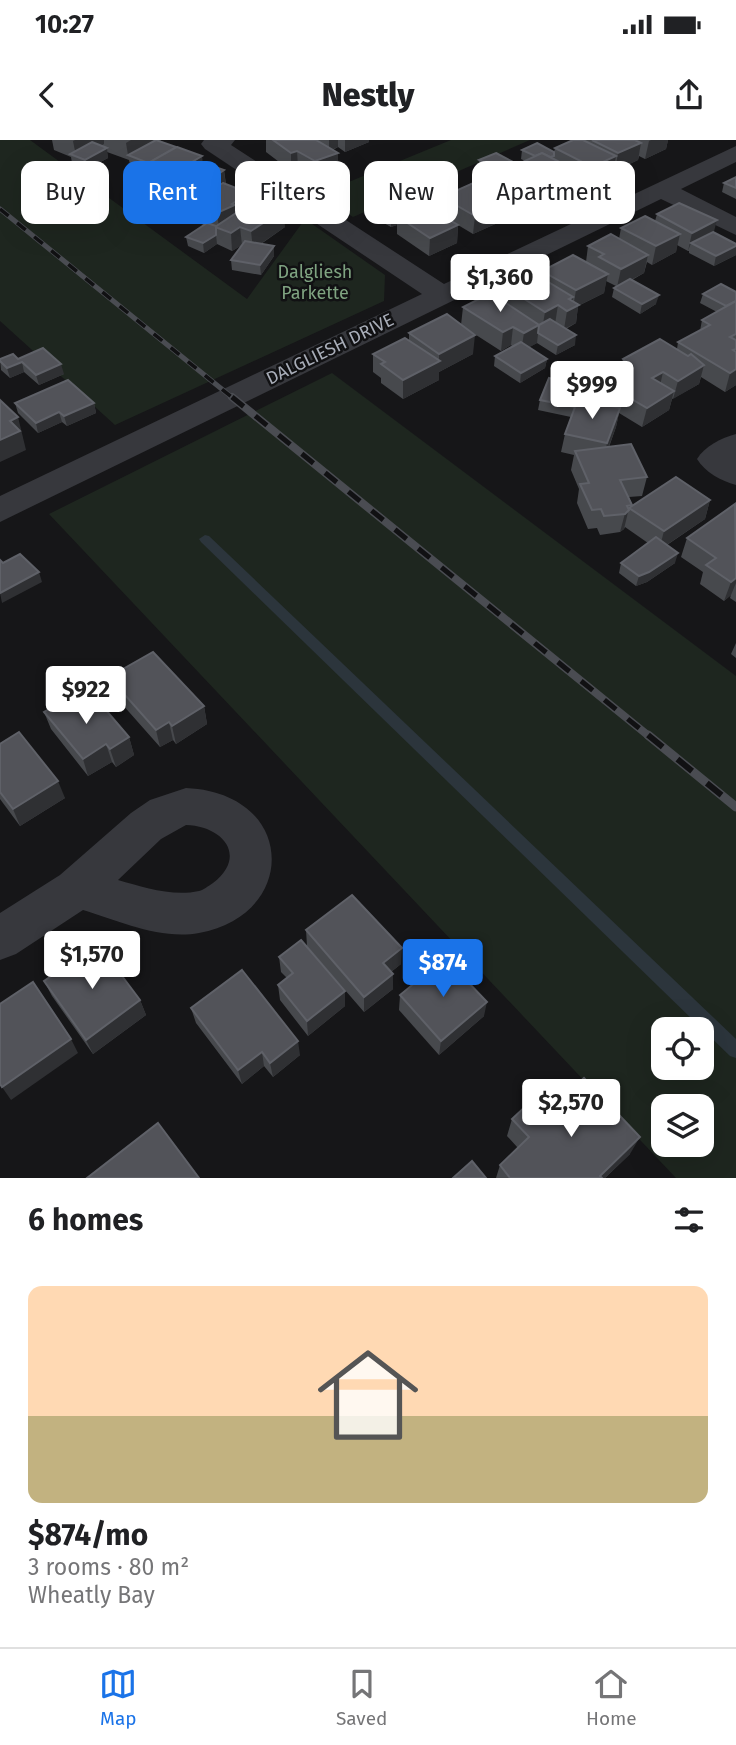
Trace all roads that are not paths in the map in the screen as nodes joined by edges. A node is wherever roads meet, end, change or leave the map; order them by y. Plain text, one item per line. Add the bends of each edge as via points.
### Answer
1 (214, 141) edge
2 (736, 152) edge
3 (660, 189) junction
4 (736, 227) edge
5 (442, 295) junction
6 (736, 444) edge
7 (736, 474) edge
8 (0, 510) edge
9 (78, 888) dead end
10 (0, 939) edge

1 - 5 street
2 - 3 street, DALGLIESH DRIVE
3 - 4 street
3 - 5 street, DALGLIESH DRIVE
5 - 8 street, DALGLIESH DRIVE
6 - 7 street via 713,460
9 - 10 street

